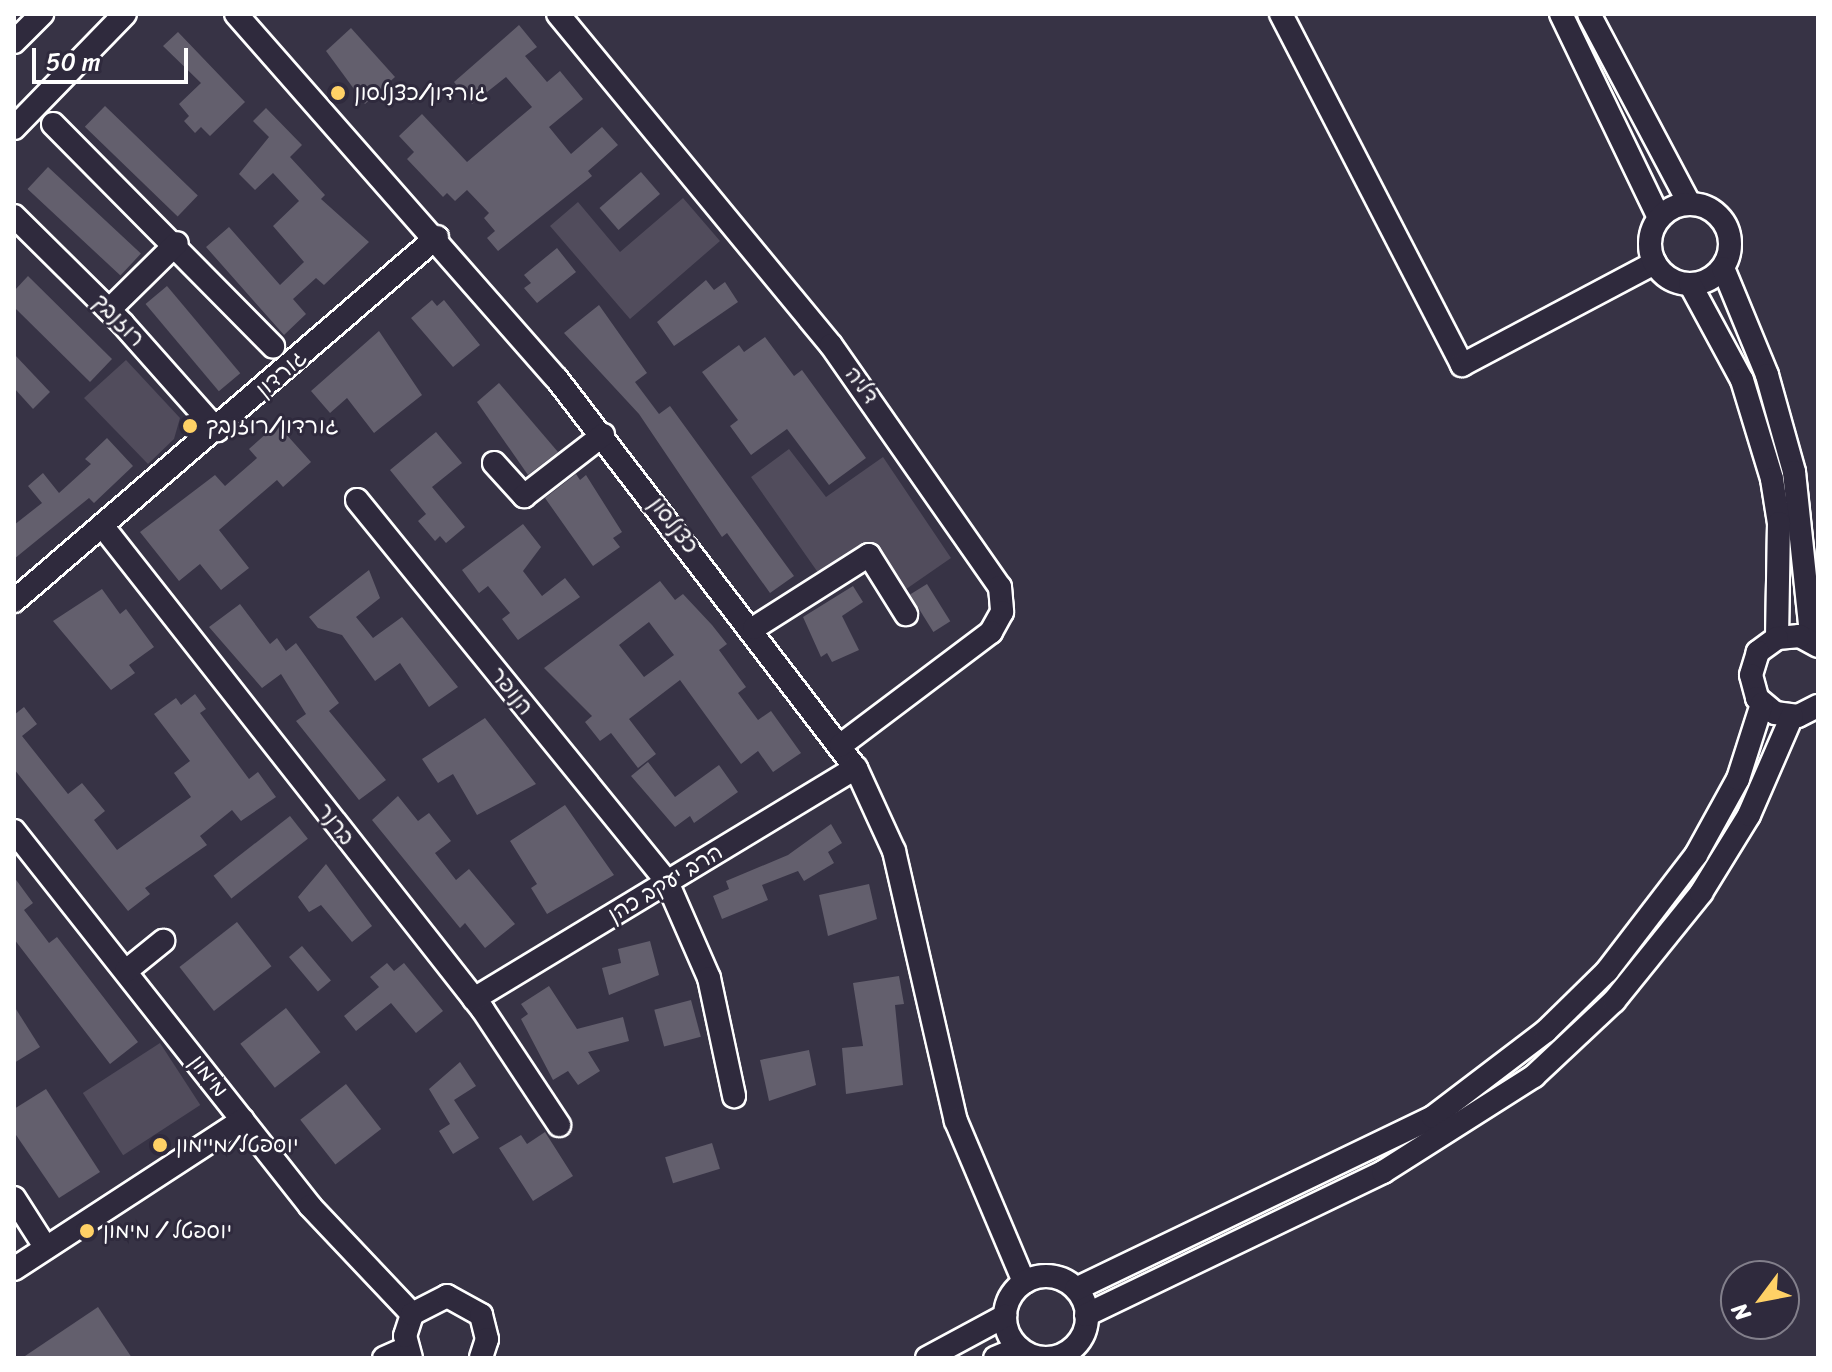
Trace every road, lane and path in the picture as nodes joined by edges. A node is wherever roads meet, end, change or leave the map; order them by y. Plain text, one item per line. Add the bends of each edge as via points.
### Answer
1 (42, 14) edge
2 (116, 14) edge
3 (125, 14) edge
4 (236, 14) edge
5 (558, 14) edge
6 (1281, 14) edge
7 (1561, 14) edge
8 (1589, 14) edge
9 (102, 34) junction
10 (14, 42) edge
11 (53, 124) dead end
12 (14, 128) edge
13 (1689, 203) junction
14 (14, 216) edge
15 (1659, 218) junction
16 (437, 237) junction
17 (177, 243) junction
18 (1655, 263) junction
19 (1723, 268) junction
20 (1690, 284) junction
21 (109, 310) junction
22 (273, 346) dead end
23 (217, 430) junction
24 (603, 435) junction
25 (494, 463) dead end
26 (357, 500) dead end
27 (104, 528) junction
28 (14, 601) edge
29 (906, 614) dead end
30 (754, 628) junction
31 (1777, 638) junction
32 (1815, 644) edge
33 (1762, 704) junction
34 (1818, 706) edge
35 (1792, 716) junction
36 (841, 745) junction
37 (856, 768) junction
38 (14, 831) edge
39 (667, 882) junction
40 (163, 941) dead end
41 (126, 971) junction
42 (474, 999) junction
43 (734, 1096) dead end
44 (243, 1120) junction
45 (559, 1125) dead end
46 (14, 1198) edge
47 (46, 1248) junction
48 (14, 1269) edge
49 (1024, 1282) junction
50 (1076, 1289) junction
51 (412, 1314) junction
52 (1086, 1315) junction
53 (1005, 1316) junction
54 (1019, 1348) junction
55 (408, 1353) edge
56 (384, 1358) edge
57 (481, 1358) edge
58 (927, 1358) edge
59 (995, 1358) edge

1 - 10 street
2 - 9 street
3 - 9 street
4 - 16 street, כצנלסון
5 - 36 street, דליה via 831,345 1000,587 1002,612 985,637
6 - 18 street via 1462,365
7 - 15 street
8 - 13 street
9 - 12 street
11 - 17 street
13 - 15 street
13 - 19 street via 1713,210 1725,222 1731,245
14 - 21 street, רוזנבך
15 - 18 street via 1650,242
16 - 23 street, גורדון
16 - 24 street, כצנלסון
17 - 21 street
17 - 22 street
18 - 20 street via 1667,277
19 - 20 street
19 - 32 street via 1767,375 1790,459
20 - 31 street via 1742,380 1772,479 1779,523
21 - 23 street, רוזנבך
23 - 27 street, גורדון
24 - 25 street via 524,496
24 - 30 street, כצנלסון
26 - 39 street, הנופר
27 - 28 street, גורדון
27 - 42 street, ברנר
29 - 30 street via 869,555
30 - 36 street, כצנלסון
31 - 32 street
31 - 33 street via 1758,652 1752,667 1753,691
33 - 35 street
33 - 50 street via 1738,779 1696,855 1607,971 1546,1031 1433,1117
34 - 35 street
35 - 52 street via 1749,815 1701,893 1614,1001 1534,1076 1383,1172
36 - 37 street, כצנלסון
37 - 39 street, הרב יעקב כהן
37 - 49 street, כצנלסון via 894,851 956,1121
38 - 41 street, מימון
39 - 42 street, הרב יעקב כהן
39 - 43 street, הנופר via 709,978
40 - 41 street
41 - 44 street, מימון
42 - 45 street, ברנר
44 - 47 street
44 - 51 street, מימון via 310,1206
46 - 47 street
47 - 48 street
49 - 50 street via 1046,1276
49 - 53 street
50 - 52 street
51 - 55 street
51 - 57 street via 439,1297 470,1304 487,1331
52 - 54 street via 1083,1334 1067,1352 1045,1358
53 - 54 street
53 - 58 street
54 - 59 street
55 - 56 street

